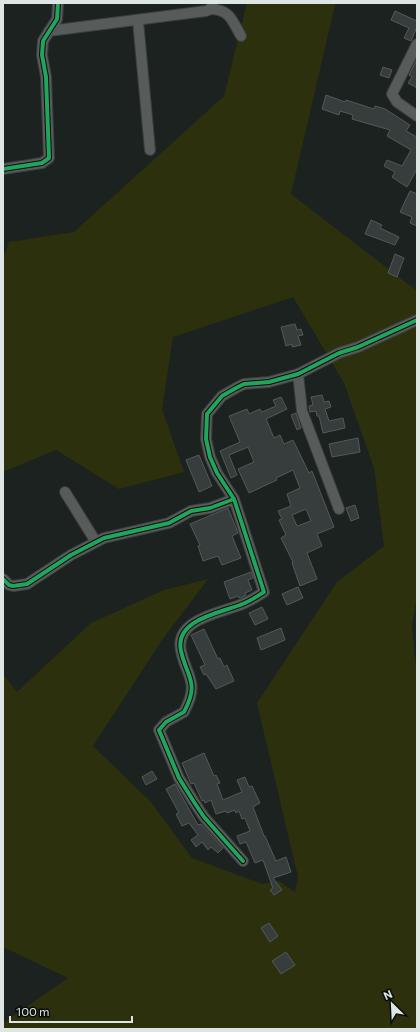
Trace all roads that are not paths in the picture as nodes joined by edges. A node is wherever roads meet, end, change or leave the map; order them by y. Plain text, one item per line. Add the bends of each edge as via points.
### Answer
1 (58, 3) edge
2 (212, 6) edge
3 (138, 21) junction
4 (49, 31) junction
5 (241, 36) dead end
6 (417, 44) edge
7 (417, 116) edge
8 (150, 150) dead end
9 (3, 169) edge
10 (417, 320) edge
11 (298, 374) junction
12 (65, 492) dead end
13 (234, 499) junction
14 (339, 508) dead end
15 (96, 542) junction
16 (3, 579) edge
17 (243, 861) dead end

1 - 4 street via 56,19
2 - 3 street via 206,11
2 - 5 street via 228,14
3 - 4 street
3 - 8 street
4 - 9 street via 43,41 42,55 46,77 49,158 42,163
6 - 7 street via 392,94 397,102
10 - 11 street via 339,353
11 - 13 street via 269,382 244,384 222,396 207,414 206,439 210,457
11 - 14 street via 302,411
12 - 15 street
13 - 15 street via 210,508 191,511 169,523 111,536
13 - 17 street via 264,592 253,600 195,622 186,629 180,647 193,688 184,712 166,722 159,730 179,778 194,802
15 - 16 street via 27,584 8,585

